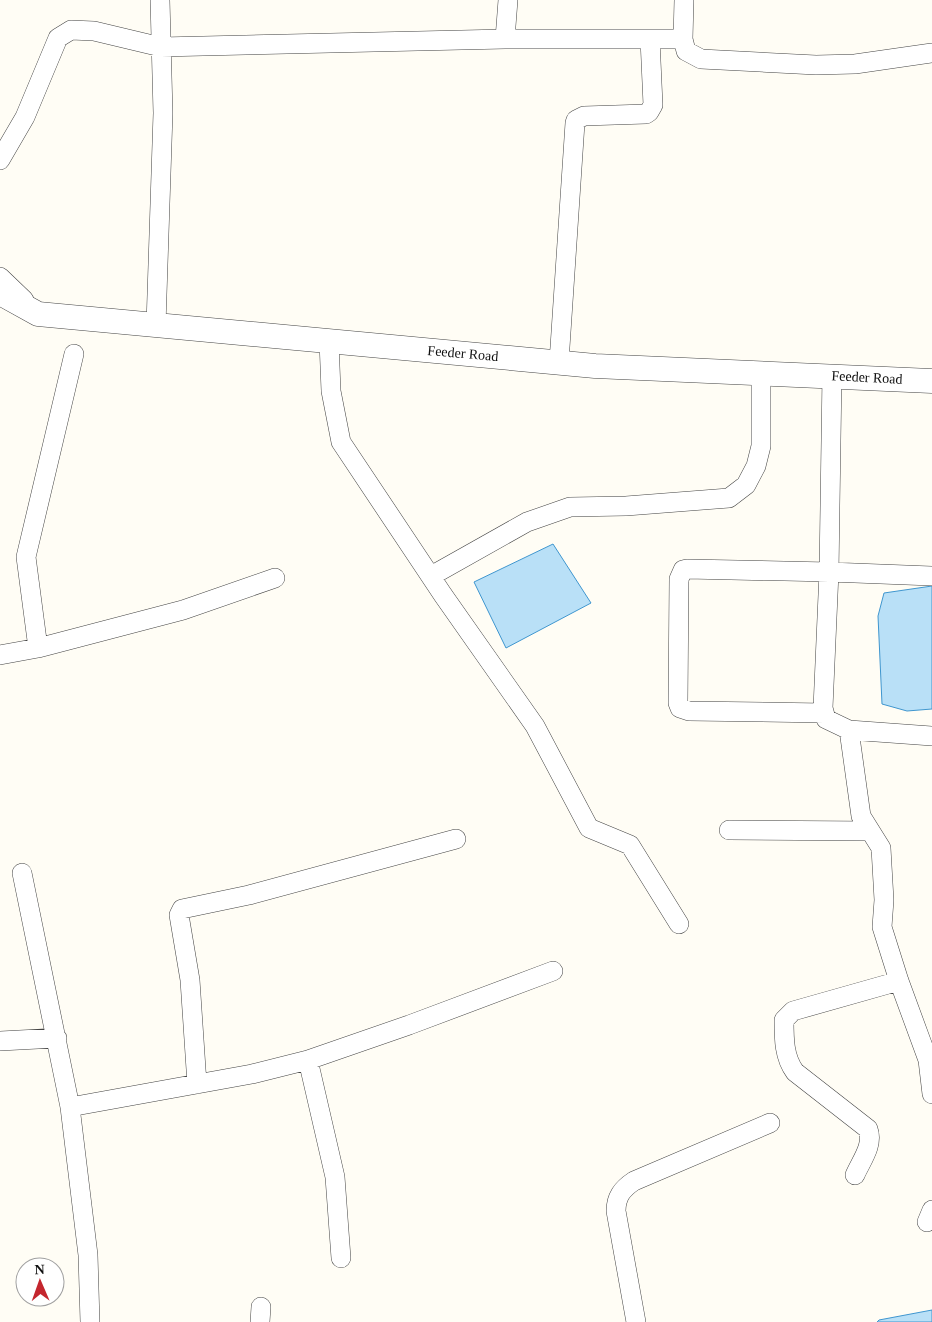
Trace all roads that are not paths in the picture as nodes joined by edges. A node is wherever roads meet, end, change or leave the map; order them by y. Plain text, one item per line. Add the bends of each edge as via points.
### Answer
1 (160, 0) edge
2 (508, 0) edge
3 (684, 0) edge
4 (505, 39) junction
5 (650, 39) junction
6 (683, 39) junction
7 (161, 47) junction
8 (932, 54) edge
9 (0, 160) edge
10 (0, 277) edge
11 (0, 293) edge
12 (38, 314) junction
13 (156, 325) junction
14 (329, 341) junction
15 (74, 354) dead end
16 (559, 362) junction
17 (761, 372) junction
18 (832, 375) junction
19 (932, 381) edge
20 (829, 572) junction
21 (431, 576) junction
22 (932, 576) edge
23 (275, 578) dead end
24 (38, 648) junction
25 (0, 655) edge
26 (824, 713) junction
27 (849, 730) junction
28 (932, 736) edge
29 (729, 830) dead end
30 (870, 831) junction
31 (456, 840) dead end
32 (22, 873) dead end
33 (679, 924) dead end
34 (553, 971) dead end
35 (899, 981) junction
36 (57, 1038) junction
37 (0, 1041) edge
38 (308, 1060) junction
39 (197, 1084) junction
40 (932, 1094) edge
41 (70, 1107) junction
42 (770, 1123) dead end
43 (855, 1175) dead end
44 (341, 1258) dead end
45 (90, 1322) edge
46 (636, 1322) edge

1 - 7 street
2 - 4 street
3 - 6 street
4 - 5 street
4 - 7 street
5 - 6 street
5 - 16 street via 653,105 649,112 584,116 575,123
6 - 8 street via 686,51 701,58 816,65 855,64
7 - 9 street via 94,31 71,30 64,33 58,38 25,117
7 - 13 street via 163,113
10 - 12 street
11 - 12 street, Feeder Road
12 - 13 street, Feeder Road
13 - 14 street, Feeder Road
14 - 16 street, Feeder Road
14 - 21 street via 331,391 341,442
15 - 24 street via 26,558
16 - 17 street, Feeder Road
17 - 18 street, Feeder Road
17 - 21 street via 761,446 756,466 746,485 729,498 570,507 527,522
18 - 19 street, Feeder Road
18 - 20 street
20 - 22 street
20 - 26 street
20 - 26 street via 687,569 679,579 680,708 689,711
21 - 33 street via 535,726 589,828 630,845
23 - 24 street via 183,610
24 - 25 street
26 - 27 street via 826,719
27 - 28 street
27 - 30 street via 861,816
29 - 30 street
30 - 35 street via 881,848 882,926
31 - 39 street via 249,896 182,909 179,916 190,980
32 - 36 street
34 - 38 street
35 - 40 street via 928,1060
35 - 43 street via 792,1011 784,1020 786,1053 795,1072 868,1129 870,1143
36 - 37 street
36 - 41 street
38 - 39 street
38 - 44 street via 336,1177
39 - 41 street
41 - 45 street via 88,1255
42 - 46 street via 634,1181 619,1195 616,1211

